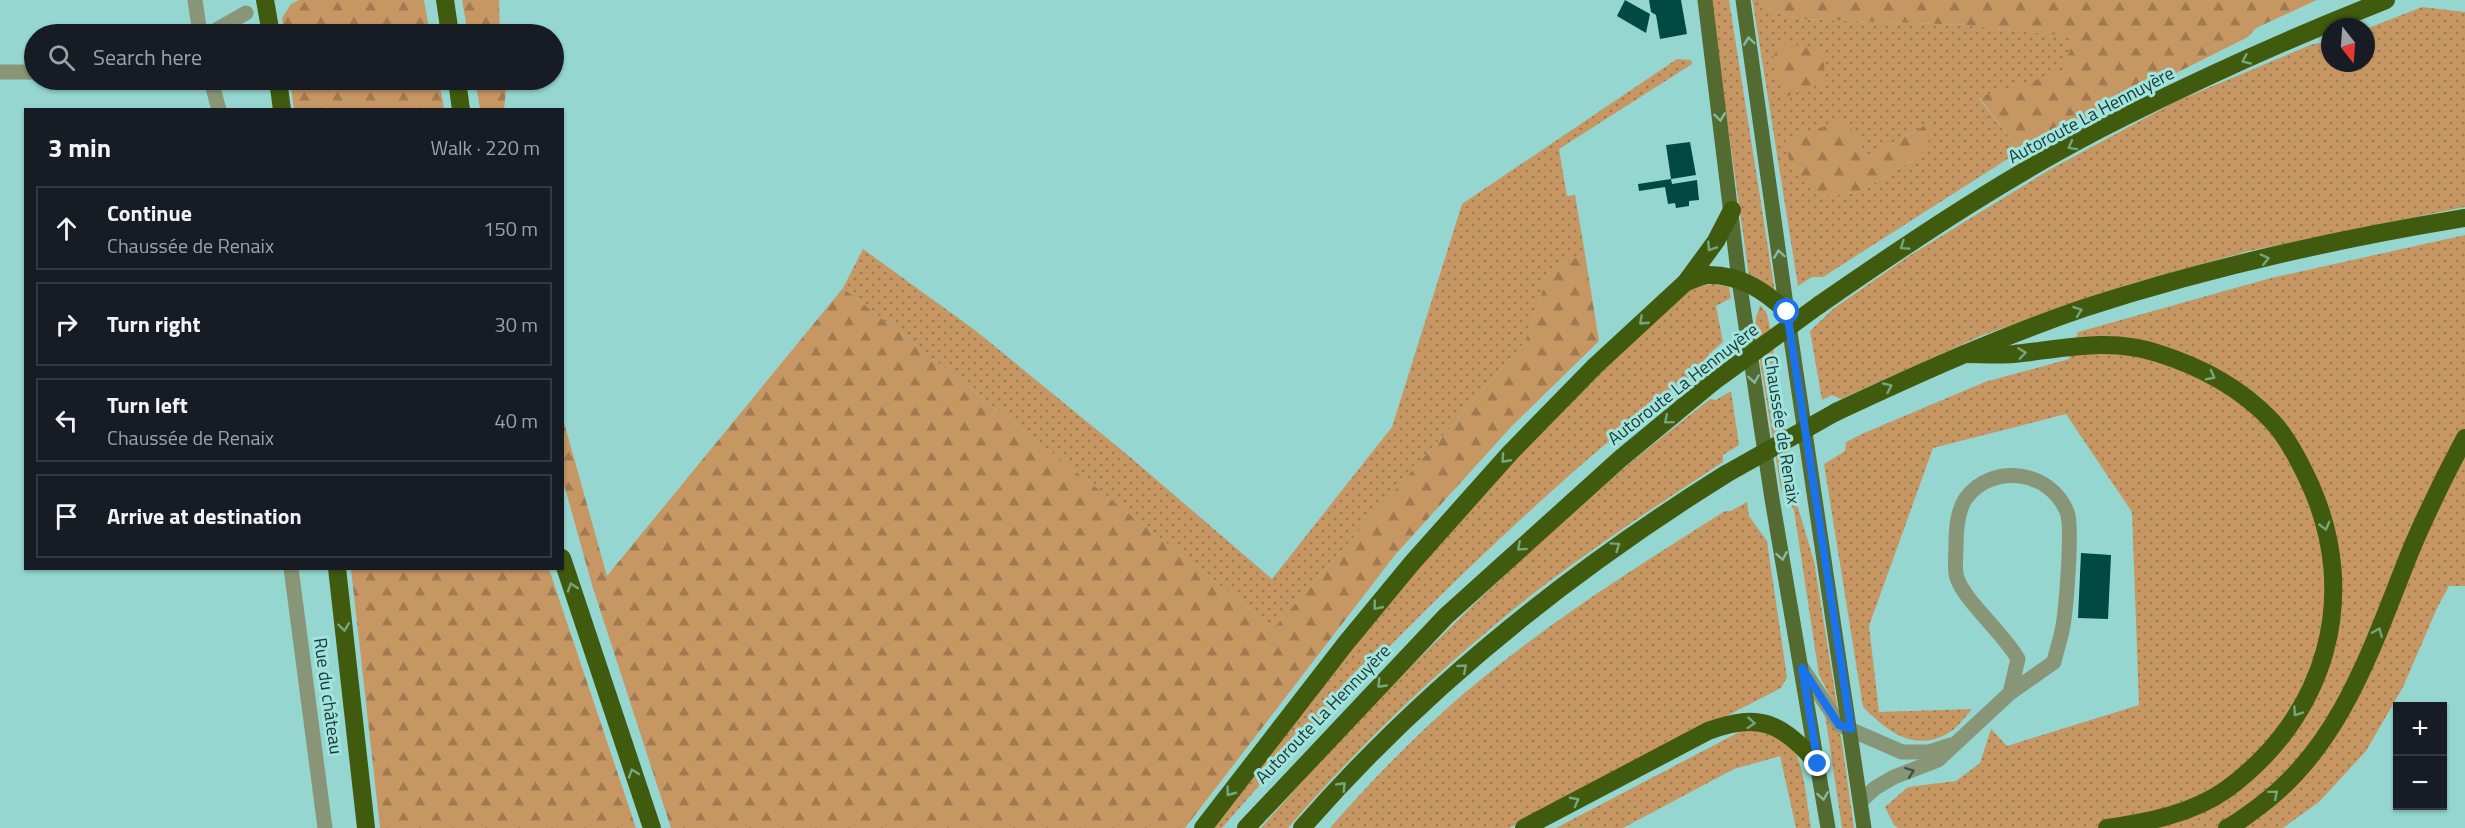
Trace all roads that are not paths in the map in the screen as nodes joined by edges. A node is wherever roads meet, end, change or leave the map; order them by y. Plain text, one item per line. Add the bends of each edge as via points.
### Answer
1 (195, 0) edge
2 (266, 0) edge
3 (445, 0) edge
4 (1705, 0) edge
5 (1743, 0) edge
6 (2386, 0) edge
7 (246, 13) dead end
8 (199, 24) edge
9 (227, 24) edge
10 (270, 24) edge
11 (449, 24) edge
12 (0, 72) edge
13 (24, 72) edge
14 (214, 90) edge
15 (279, 90) edge
16 (458, 90) edge
17 (218, 108) edge
18 (282, 108) edge
19 (461, 108) edge
20 (1732, 210) junction
21 (2465, 218) edge
22 (1739, 280) junction
23 (1686, 282) junction
24 (1787, 312) junction
25 (1964, 354) junction
26 (2465, 438) edge
27 (564, 564) edge
28 (291, 570) edge
29 (337, 570) edge
30 (1802, 668) junction
31 (2010, 693) junction
32 (1851, 729) junction
33 (1959, 742) junction
34 (1818, 764) junction
35 (1861, 801) junction
36 (325, 828) edge
37 (366, 828) edge
38 (652, 828) edge
39 (1203, 828) edge
40 (1246, 828) edge
41 (1302, 828) edge
42 (1524, 828) edge
43 (1828, 828) edge
44 (1864, 828) edge
45 (2107, 828) edge
46 (2227, 828) edge

1 - 8 street
2 - 10 highway
3 - 11 highway
4 -> 20 main road, Chaussée de Renaix
24 -> 5 main road, Chaussée de Renaix
6 -> 40 highway, Autoroute La Hennuyère, bridge via 2299,35 2123,118 1908,243 1819,305 1713,382 1620,459 1446,616
7 - 9 street
12 - 13 street
14 - 17 street
15 - 18 highway
16 - 19 highway
20 - 22 main road, Chaussée de Renaix
20 -> 23 highway via 1716,241
25 -> 21 highway via 2083,309 2201,273
22 - 23 highway via 1707,275
22 - 24 highway via 1769,295
22 -> 30 main road, Chaussée de Renaix
23 -> 39 highway via 1580,381 1412,563
24 - 32 main road, Chaussée de Renaix
41 -> 25 highway, bridge via 1413,714 1504,632 1602,556 1726,474 1836,412
25 -> 45 highway via 2012,354 2107,344 2155,352 2196,368 2234,388 2271,420 2301,463 2319,504 2333,554 2334,607 2325,653 2307,699 2268,754 2225,790 2188,809
46 -> 26 highway via 2276,794 2308,762 2332,725 2359,680 2430,506
38 -> 27 highway
28 - 36 street, Rue du château
29 -> 37 highway
30 - 32 street via 1839,725
30 - 34 main road, Chaussée de Renaix
31 - 31 street via 2054,662 2062,630 2069,546 2068,514 2059,498 2047,486 2011,474 1975,488 1965,500 1956,530 1955,563 1957,578 1968,595 2018,658
31 - 33 street
32 - 33 street via 1902,752 1929,752
32 - 35 main road, Chaussée de Renaix
35 -> 33 street via 1894,777 1938,760
42 -> 34 highway via 1708,731 1731,723 1752,721 1777,727 1794,738
34 -> 43 main road, Chaussée de Renaix
35 - 44 main road, Chaussée de Renaix

